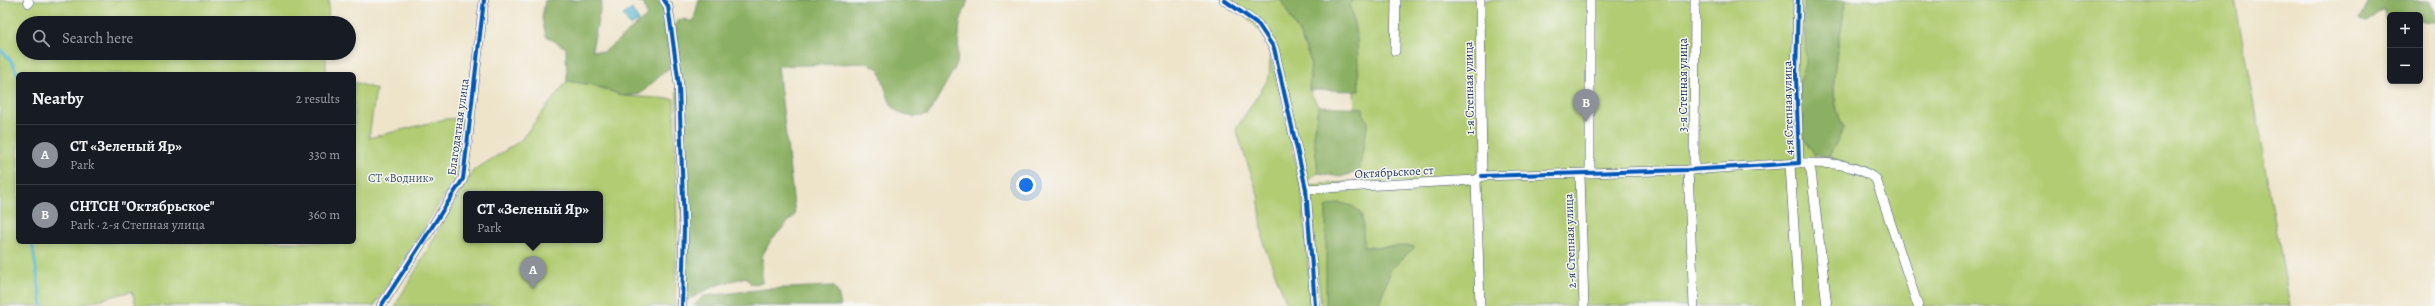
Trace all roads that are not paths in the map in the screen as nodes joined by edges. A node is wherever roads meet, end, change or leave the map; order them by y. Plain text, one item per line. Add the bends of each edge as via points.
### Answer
1 (484, 0) edge
2 (1224, 0) edge
3 (1396, 0) edge
4 (1480, 0) edge
5 (1590, 0) edge
6 (1695, 0) edge
7 (1798, 0) edge
8 (666, 3) edge
9 (1395, 51) dead end
10 (1798, 163) junction
11 (1691, 170) junction
12 (1580, 174) junction
13 (1590, 174) junction
14 (1479, 178) junction
15 (1306, 189) junction
16 (381, 306) edge
17 (682, 306) edge
18 (1314, 306) edge
19 (1480, 306) edge
20 (1584, 306) edge
21 (1694, 306) edge
22 (1799, 306) edge
23 (1827, 306) edge
24 (1918, 306) edge

1 - 16 street, Благодатная улица via 463,179
2 - 15 street via 1258,24 1274,48
3 - 9 street
4 - 14 street, 1-я Степная улица
5 - 13 street
6 - 11 street, 3-я Степная улица
7 - 10 street, 4-я Степная улица
8 - 17 street via 679,84 684,228
10 - 11 street, Октябрьское ст
10 - 22 street, 4-я Степная улица
10 - 23 street via 1811,171
10 - 24 street, Октябрьское ст via 1838,163 1867,173 1876,179
11 - 13 street, Октябрьское ст
11 - 21 street, 3-я Степная улица
12 - 13 street, Октябрьское ст
12 - 14 street, Октябрьское ст
12 - 20 street, 2-я Степная улица
14 - 15 street, Октябрьское ст
14 - 19 street, 1-я Степная улица
15 - 18 street

